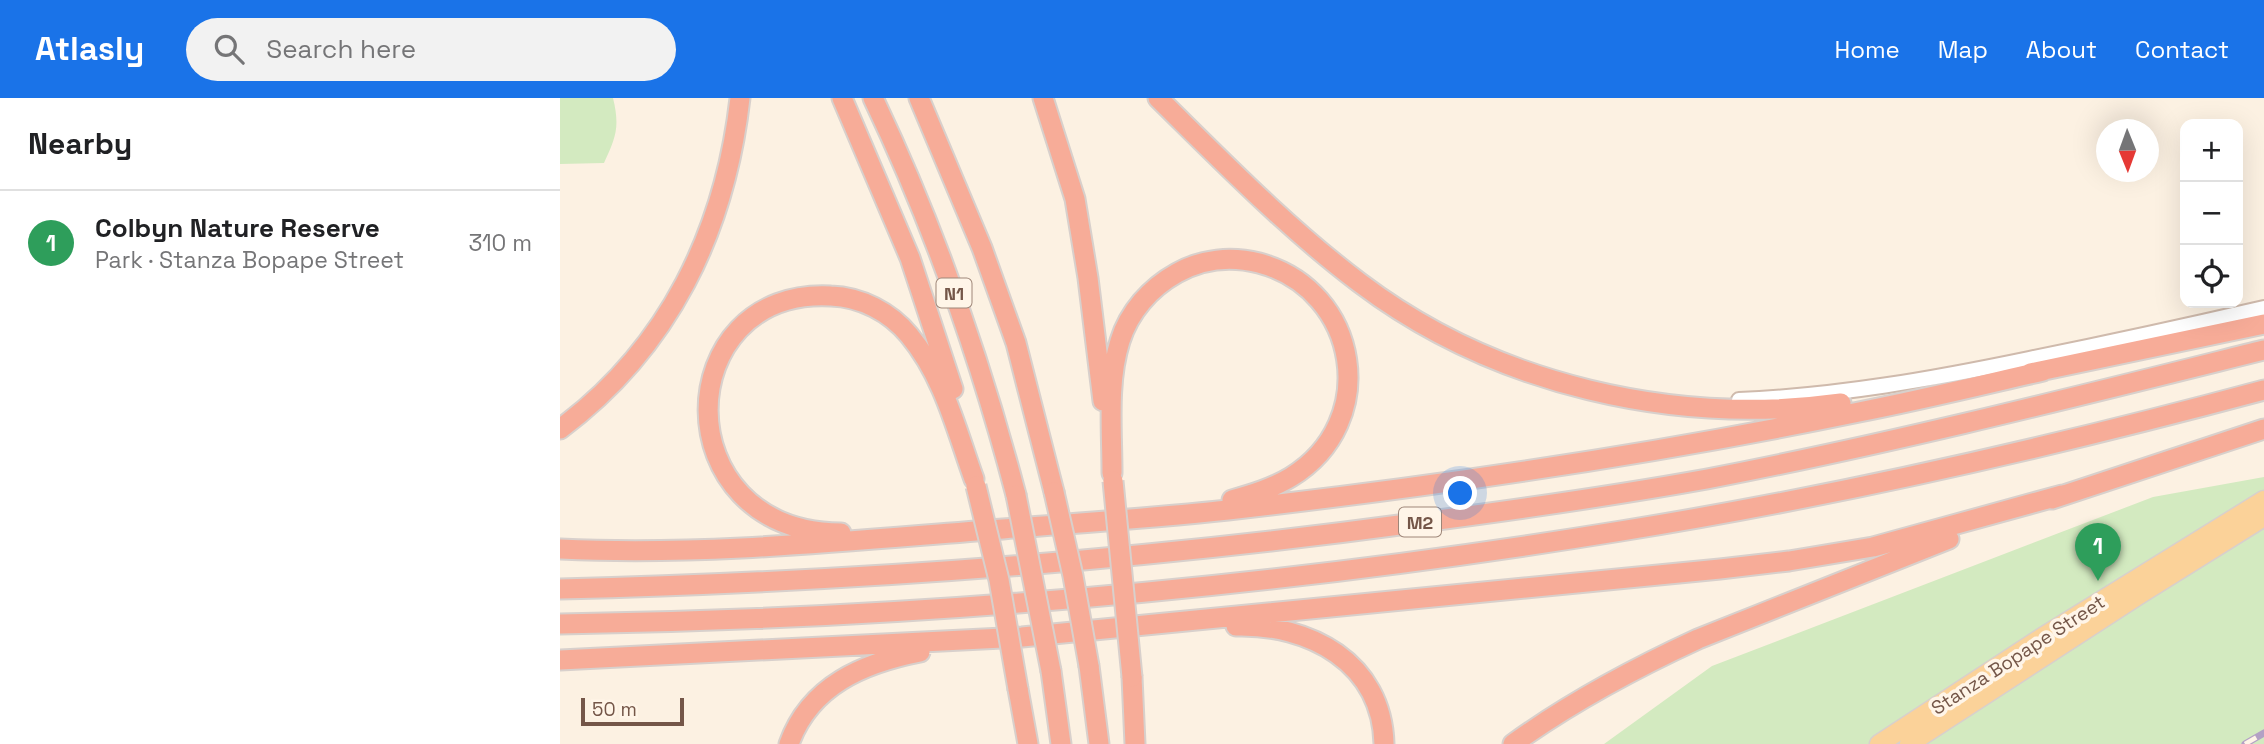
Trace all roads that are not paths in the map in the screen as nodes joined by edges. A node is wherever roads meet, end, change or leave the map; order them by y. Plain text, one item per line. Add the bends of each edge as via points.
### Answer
1 (740, 98) edge
2 (842, 98) edge
3 (873, 98) edge
4 (919, 98) edge
5 (1043, 98) edge
6 (1157, 98) edge
7 (2264, 308) edge
8 (2264, 324) edge
9 (2264, 350) edge
10 (2043, 372) junction
11 (2264, 390) edge
12 (1646, 401) junction
13 (560, 429) edge
14 (2264, 429) edge
15 (1113, 477) junction
16 (975, 482) junction
17 (2062, 495) junction
18 (2264, 500) edge
19 (2264, 517) edge
20 (1100, 521) junction
21 (990, 530) junction
22 (560, 549) edge
23 (560, 589) edge
24 (560, 624) edge
25 (1130, 628) junction
26 (1022, 637) junction
27 (560, 660) edge
28 (1133, 683) junction
29 (1018, 691) junction
30 (789, 744) edge
31 (1019, 744) edge
32 (1028, 744) edge
33 (1061, 744) edge
34 (1099, 744) edge
35 (1135, 744) edge
36 (1145, 744) edge
37 (1384, 744) edge
38 (1513, 744) edge
39 (1879, 744) edge
40 (1909, 744) edge

1 - 13 highway via 724,189 705,244 678,299 628,366
2 - 16 highway via 919,284 951,381
3 - 33 highway, N1, bridge via 936,241 992,404 1016,495
4 - 34 highway, N1, bridge via 982,248 1016,344 1073,576
5 - 15 highway via 1075,199
6 - 12 highway via 1280,218 1394,307 1451,340 1511,366
7 - 12 lane via 1866,389 1807,396
8 - 10 highway
9 - 23 highway, M2 via 1864,447 1559,503 1283,541 952,572
10 - 12 highway via 1788,409 1718,409
10 - 20 highway via 1859,412 1543,468 1242,508
11 - 24 highway, M2 via 2014,453 1765,505 1620,531 1323,573 970,607
14 - 17 highway
15 - 20 highway via 1112,402 1120,340 1135,310 1159,285 1198,264 1245,261 1269,266 1300,281 1326,306 1347,357 1346,397 1335,430 1306,466 1278,484 1231,500
15 - 28 highway, bridge
16 - 21 highway via 945,394 927,360 899,324 868,304 814,295 780,303 757,314 735,335 716,369 706,415 714,453 736,489 757,509 800,529 837,533
16 - 29 highway, bridge via 999,580
17 - 25 highway via 1899,541 1789,561
17 - 38 highway via 1698,639 1620,676
18 - 39 main road, Stanza Bopape Street
19 - 40 main road, Stanza Bopape Street
20 - 21 highway
21 - 22 highway via 747,549
25 - 26 highway
25 - 37 highway via 1273,628 1318,641 1360,674 1378,707
26 - 27 highway
26 - 30 highway via 920,652 864,666 822,693 801,719
28 - 35 highway
28 - 36 highway
29 - 31 highway
29 - 32 highway

